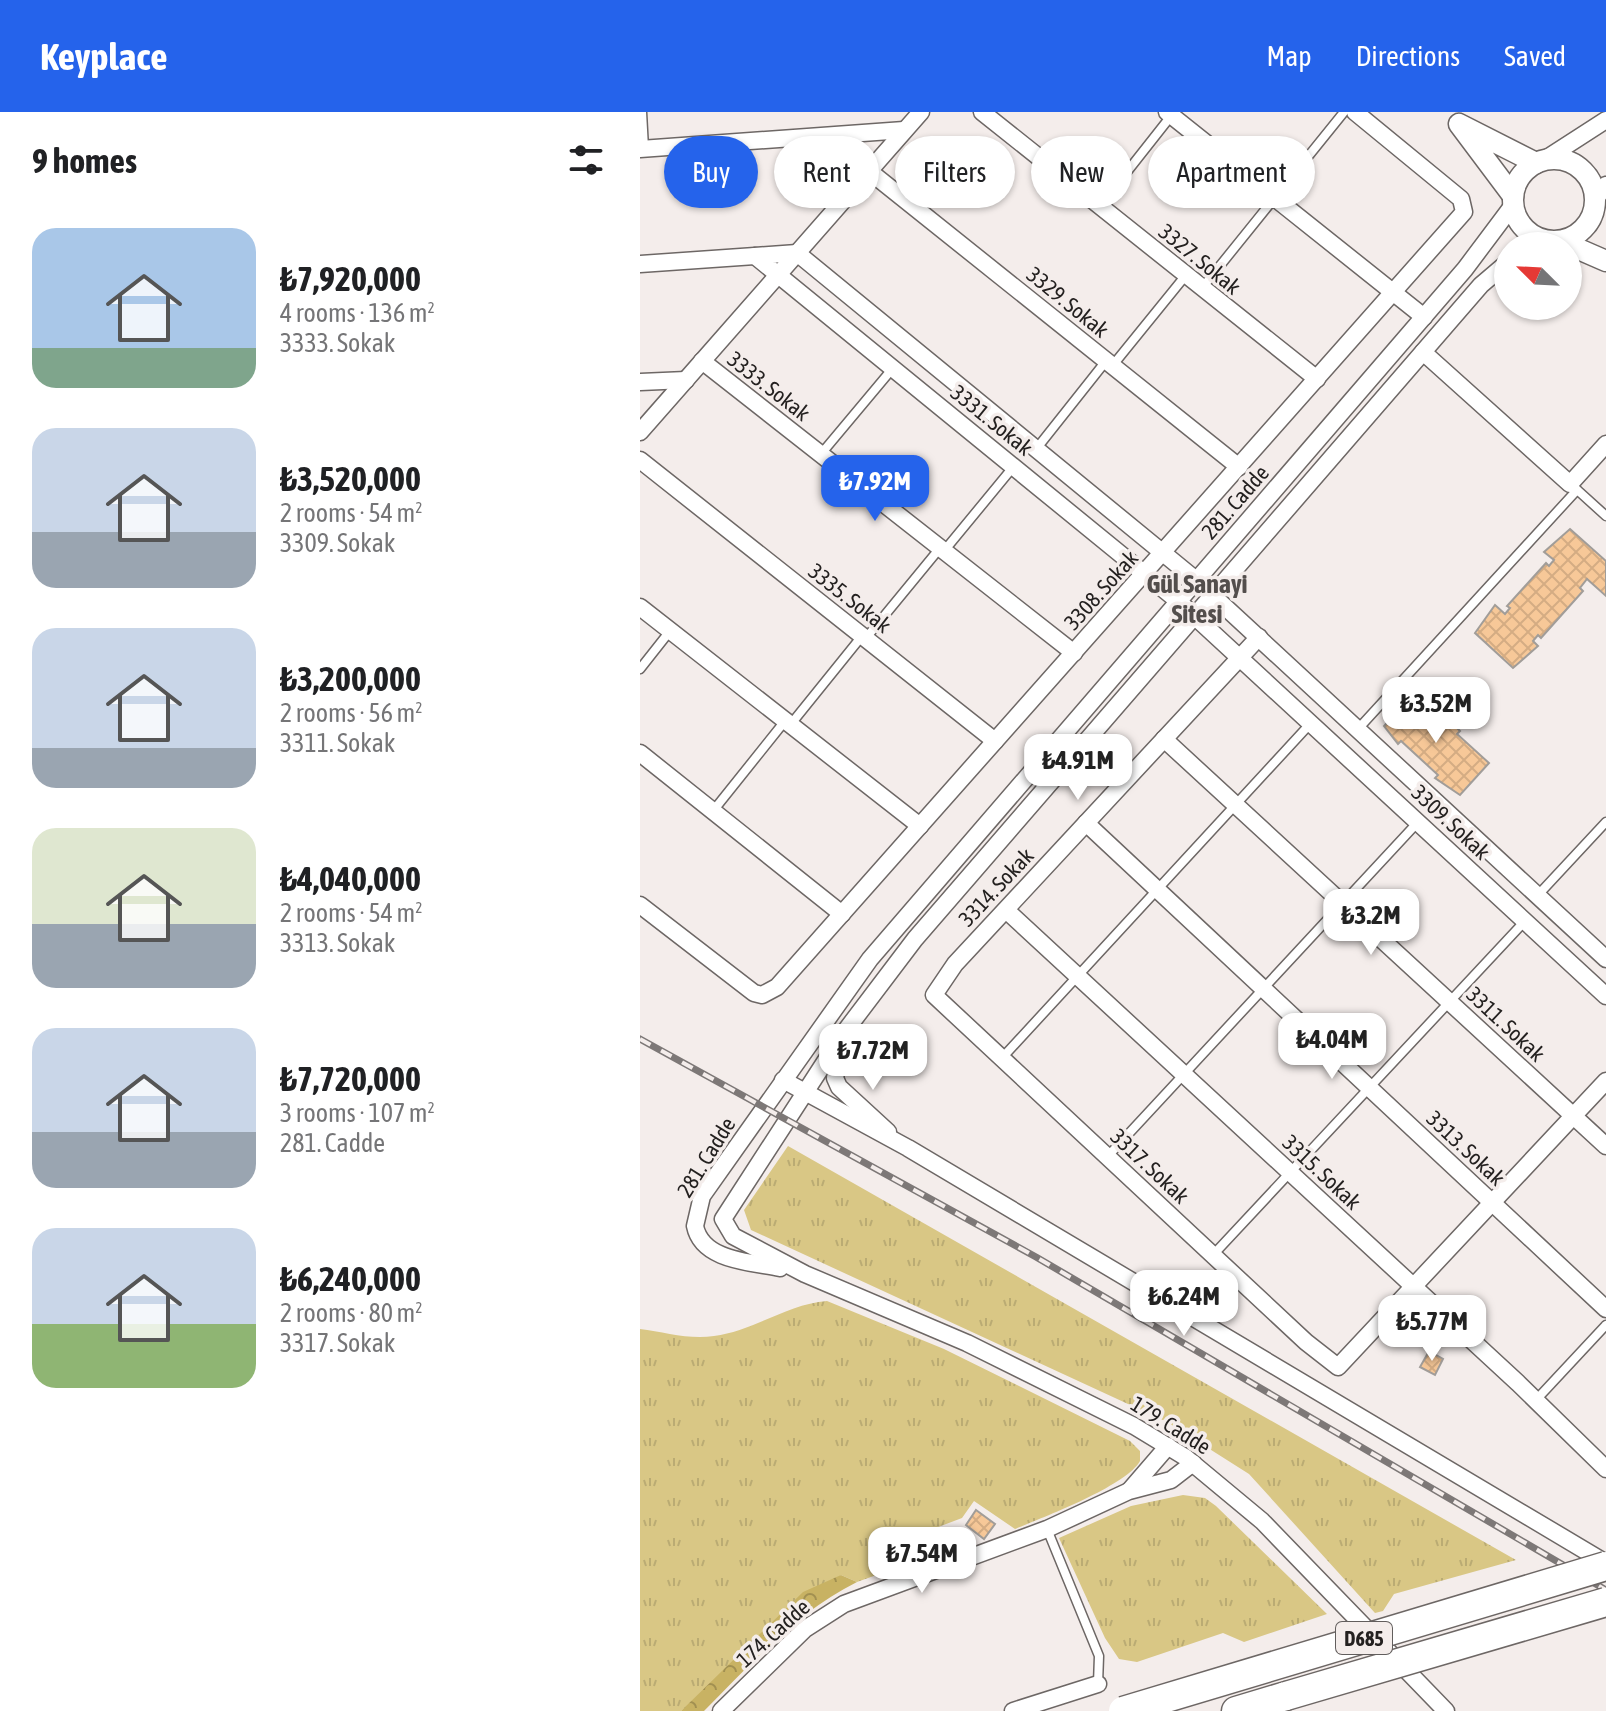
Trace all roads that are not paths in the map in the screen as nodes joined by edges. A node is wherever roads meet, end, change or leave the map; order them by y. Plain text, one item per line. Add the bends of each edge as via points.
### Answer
1 (642, 112) edge
2 (921, 112) edge
3 (982, 112) edge
4 (1344, 112) edge
5 (1355, 112) edge
6 (1169, 114) edge
7 (1452, 118) edge
8 (1606, 120) edge
9 (904, 130) junction
10 (1197, 136) edge
11 (642, 148) edge
12 (1315, 148) edge
13 (1031, 151) edge
14 (879, 159) edge
15 (1540, 161) junction
16 (1132, 163) edge
17 (879, 179) edge
18 (1598, 198) edge
19 (1513, 200) junction
20 (837, 208) edge
21 (1102, 208) edge
22 (1267, 208) edge
23 (1288, 208) edge
24 (1606, 229) edge
25 (1531, 232) edge
26 (1576, 232) edge
27 (797, 253) junction
28 (1582, 253) edge
29 (755, 256) junction
30 (1606, 261) edge
31 (640, 264) edge
32 (778, 274) junction
33 (1494, 274) edge
34 (1186, 275) junction
35 (1202, 288) junction
36 (1394, 292) junction
37 (1424, 317) junction
38 (1423, 352) junction
39 (702, 361) junction
40 (1109, 364) junction
41 (893, 368) junction
42 (1317, 379) junction
43 (686, 380) junction
44 (640, 382) edge
45 (640, 432) edge
46 (1606, 444) edge
47 (1037, 448) junction
48 (821, 454) junction
49 (640, 460) edge
50 (1015, 466) junction
51 (1239, 467) junction
52 (1574, 487) junction
53 (1606, 516) edge
54 (942, 550) junction
55 (1164, 551) junction
56 (1145, 572) junction
57 (1196, 580) junction
58 (1213, 595) junction
59 (1178, 601) junction
60 (640, 607) edge
61 (1195, 616) junction
62 (670, 631) junction
63 (864, 637) junction
64 (1259, 637) junction
65 (1074, 653) junction
66 (1240, 657) junction
67 (640, 669) edge
68 (788, 723) junction
69 (1311, 723) junction
70 (1358, 729) junction
71 (1164, 739) junction
72 (995, 741) junction
73 (640, 753) edge
74 (1235, 805) junction
75 (713, 811) junction
76 (1418, 822) junction
77 (1606, 822) edge
78 (1086, 823) junction
79 (920, 826) junction
80 (1157, 890) junction
81 (1538, 895) junction
82 (1343, 904) junction
83 (640, 905) edge
84 (1006, 910) junction
85 (842, 914) junction
86 (1525, 921) junction
87 (1606, 959) edge
88 (1078, 976) junction
89 (1263, 989) junction
90 (934, 995) joint
91 (1606, 996) edge
92 (1450, 1002) junction
93 (843, 1034) junction
94 (1002, 1058) junction
95 (1184, 1074) junction
96 (783, 1080) junction
97 (1606, 1081) edge
98 (1370, 1088) junction
99 (806, 1093) junction
100 (1573, 1116) junction
101 (1606, 1146) edge
102 (908, 1148) junction
103 (1107, 1157) junction
104 (1291, 1173) junction
105 (1492, 1203) junction
106 (1213, 1255) junction
107 (805, 1274) junction
108 (1414, 1287) junction
109 (1606, 1309) edge
110 (1606, 1325) edge
111 (1536, 1400) junction
112 (1168, 1446) junction
113 (1193, 1463) junction
114 (1606, 1469) edge
115 (1129, 1491) junction
116 (1047, 1529) junction
117 (1606, 1565) edge
118 (1606, 1602) edge
119 (1098, 1684) joint
120 (738, 1705) edge
121 (1245, 1710) edge
122 (721, 1711) edge
123 (1013, 1711) edge
124 (1123, 1711) edge
125 (1446, 1711) edge

1 - 11 lane
2 - 9 street
3 - 13 street, 3327. Sokak
4 - 12 lane
5 - 36 street, 3308. Sokak via 1466,207
6 - 10 street
6 - 16 lane
7 - 15 street
7 - 19 street
8 - 15 street
9 - 11 street
9 - 14 street
15 - 18 street via 1560,159 1576,165
15 - 19 street via 1518,180
17 - 40 street, 3329. Sokak
18 - 24 street
18 - 26 street
19 - 25 street via 1523,227
19 - 37 street, 281. Cadde via 1478,253
20 - 27 street
21 - 34 street, 3327. Sokak
22 - 35 lane
23 - 36 street
27 - 29 street
27 - 32 street
27 - 47 street, 3331. Sokak
28 - 30 street
29 - 31 street
29 - 32 street, 3331. Sokak
32 - 39 street
32 - 41 street, 3331. Sokak
33 - 38 street, 281. Cadde
34 - 35 street, 3327. Sokak
34 - 40 lane
35 - 42 street, 3327. Sokak
36 - 37 street
36 - 42 street, 3308. Sokak
37 - 57 street, 281. Cadde
38 - 52 street
38 - 58 street, 281. Cadde
39 - 43 street
39 - 48 street, 3333. Sokak
40 - 47 lane
40 - 51 street, 3329. Sokak
41 - 48 lane
41 - 50 street, 3331. Sokak
42 - 51 street, 3308. Sokak
43 - 44 street
43 - 45 street
46 - 52 street
47 - 55 street, 3331. Sokak
48 - 54 street, 3333. Sokak
49 - 63 street, 3335. Sokak
50 - 54 lane
50 - 56 street, 3331. Sokak
51 - 55 street, 3308. Sokak
52 - 53 lane
52 - 70 lane
54 - 63 lane
54 - 65 street, 3333. Sokak
55 - 56 street, 3308. Sokak
55 - 57 street, 3331. Sokak
56 - 59 street, 3331. Sokak
56 - 65 street, 3308. Sokak
57 - 58 street, 3331. Sokak
57 - 59 street, 281. Cadde
58 - 61 street, 281. Cadde
58 - 64 street, 3309. Sokak
59 - 61 street, 3331. Sokak
59 - 96 street, 281. Cadde via 879,948
60 - 62 street
61 - 66 street, 3309. Sokak
61 - 93 street, 281. Cadde via 915,939
62 - 67 lane
62 - 68 street
63 - 68 lane
63 - 72 street, 3335. Sokak
64 - 66 street, 3314. Sokak
64 - 70 street, 3309. Sokak
65 - 72 street, 3308. Sokak
66 - 69 street, 3309. Sokak
66 - 71 street, 3314. Sokak
68 - 75 lane
68 - 79 street
69 - 74 lane
69 - 76 street, 3309. Sokak
70 - 81 street, 3309. Sokak
71 - 74 street, 3311. Sokak
71 - 78 street, 3314. Sokak
72 - 79 street, 3308. Sokak
73 - 75 street
74 - 80 lane
74 - 82 street, 3311. Sokak
75 - 85 street
76 - 82 lane
76 - 86 street, 3309. Sokak
77 - 81 lane
78 - 80 street, 3313. Sokak
78 - 84 street, 3314. Sokak
79 - 85 street, 3308. Sokak
80 - 88 lane
80 - 89 street, 3313. Sokak
81 - 87 street, 3309. Sokak
82 - 89 lane
82 - 92 street, 3311. Sokak
83 - 85 street, 3308. Sokak via 762,995 777,987
84 - 88 street, 3315. Sokak
84 - 90 street, 3314. Sokak via 955,964
86 - 91 street, 3309. Sokak
86 - 92 lane
88 - 94 lane
88 - 95 street, 3315. Sokak
89 - 95 lane
89 - 98 street, 3313. Sokak
90 - 94 street, 3317. Sokak
92 - 98 lane
92 - 100 street, 3311. Sokak
93 - 99 street, 281. Cadde
93 - 102 street via 835,1078 839,1087
94 - 103 street, 3317. Sokak
95 - 103 lane
95 - 104 street, 3315. Sokak
96 - 99 street
96 - 107 street, 281. Cadde via 702,1196 695,1226 699,1239 712,1251
97 - 100 street
98 - 104 lane
98 - 105 street, 3313. Sokak
99 - 102 street
99 - 107 street, 281. Cadde via 723,1219 733,1236
100 - 101 street, 3311. Sokak
100 - 105 street
102 - 117 street
103 - 106 street, 3317. Sokak
104 - 106 lane
104 - 108 street, 3315. Sokak
105 - 108 street
105 - 109 street, 3313. Sokak
106 - 108 street, 3317. Sokak via 1338,1367
107 - 112 street, 179. Cadde via 967,1343
108 - 111 street, 3315. Sokak
110 - 111 lane
111 - 114 street, 3315. Sokak
112 - 113 street, 179. Cadde
112 - 115 street
113 - 115 street via 1171,1480
113 - 125 street, 179. Cadde via 1262,1521
115 - 116 street, 174. Cadde
116 - 119 lane via 1099,1656
116 - 120 street, 174. Cadde via 844,1604 805,1629
117 - 124 highway, D685, bridge
118 - 121 highway, D685, bridge
119 - 123 street
120 - 122 street, 174. Cadde

